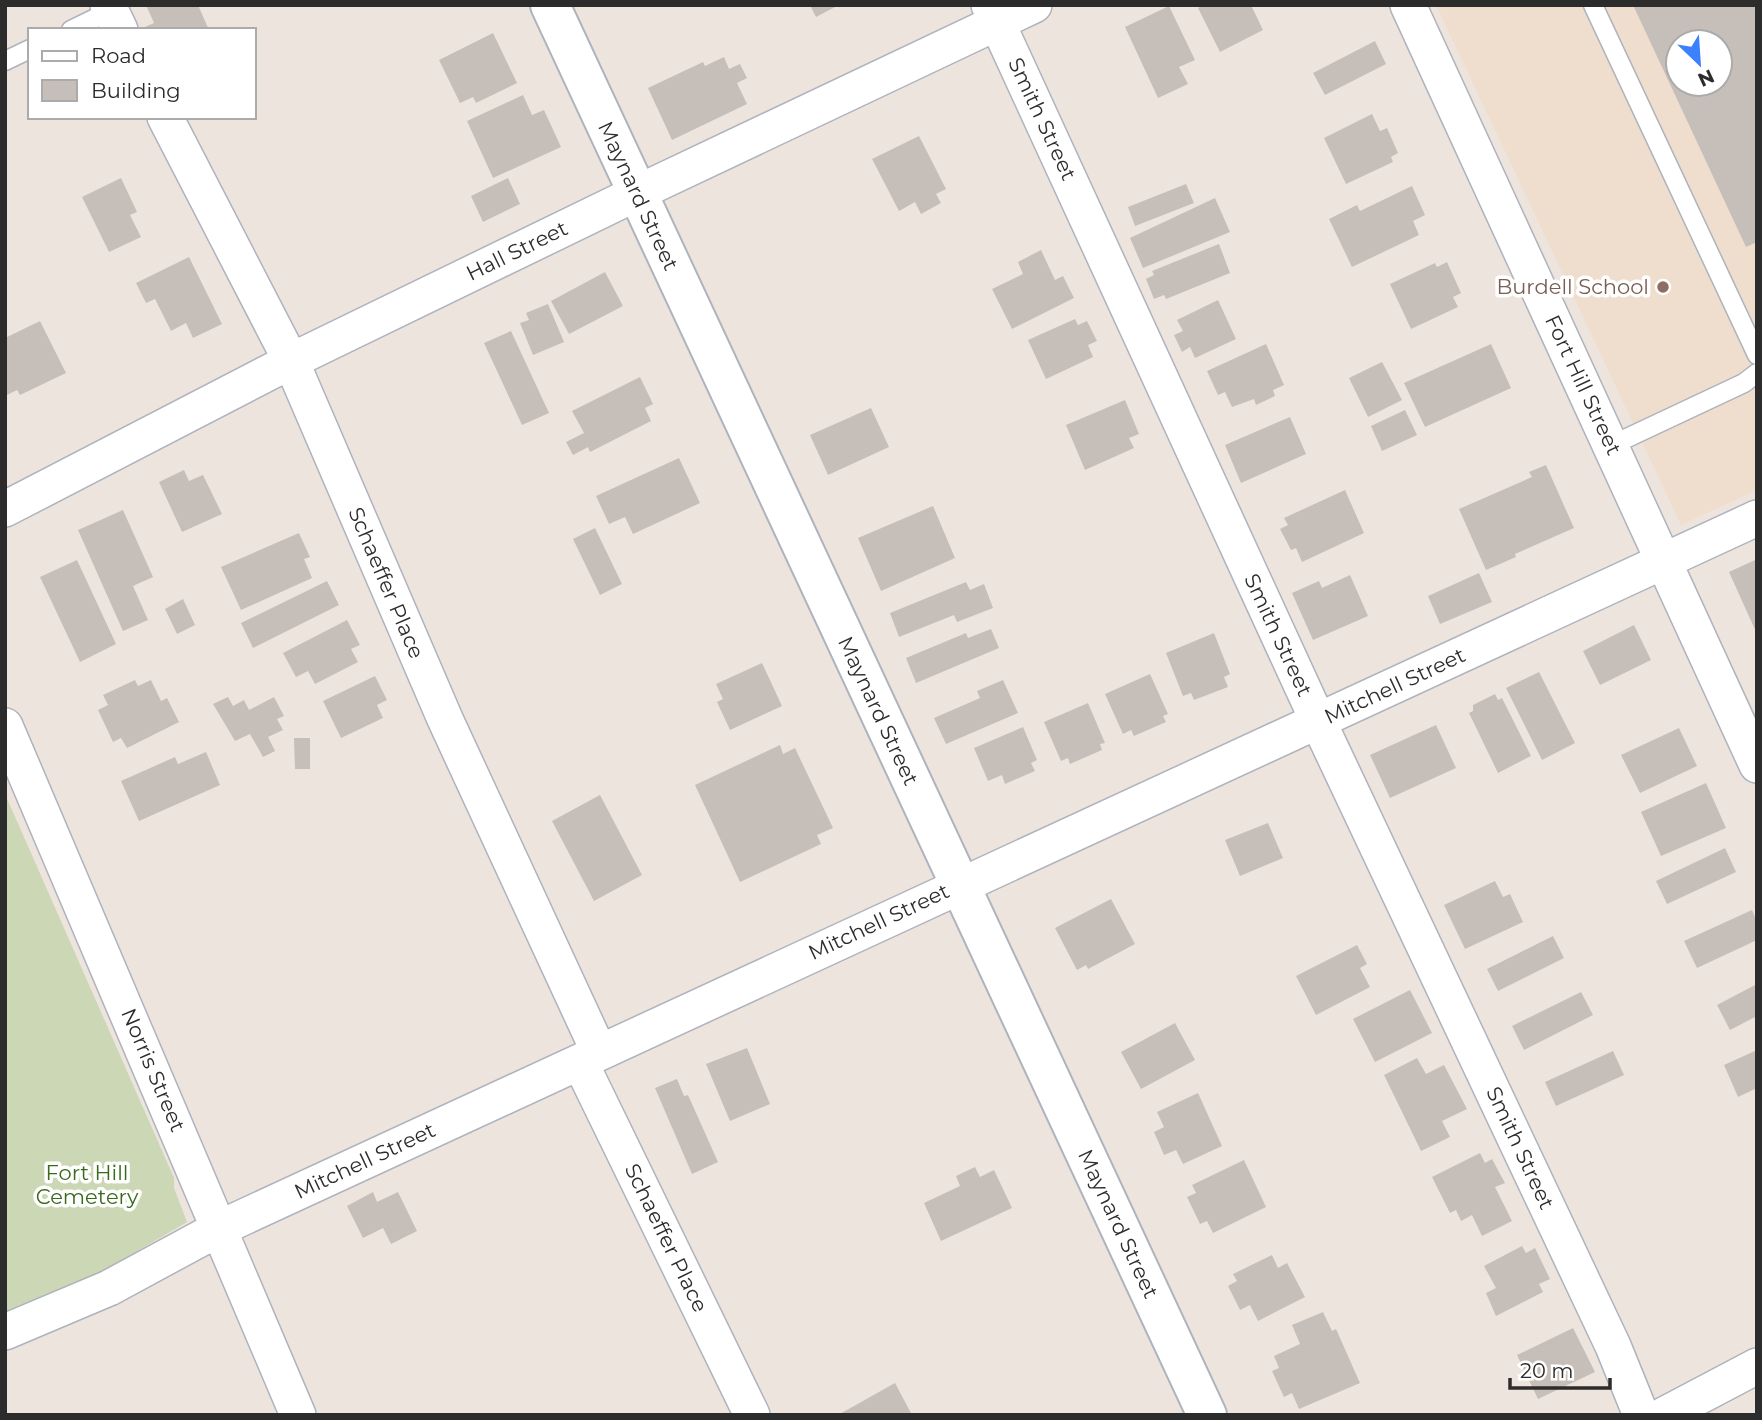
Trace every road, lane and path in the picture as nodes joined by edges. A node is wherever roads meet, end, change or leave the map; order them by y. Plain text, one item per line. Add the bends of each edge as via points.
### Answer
1 (550, 5) edge
2 (1034, 5) edge
3 (1408, 5) edge
4 (1593, 5) edge
5 (993, 14) edge
6 (113, 15) edge
7 (77, 28) edge
8 (28, 50) edge
9 (5, 61) edge
10 (166, 119) edge
11 (637, 193) junction
12 (1757, 355) edge
13 (291, 361) junction
14 (1757, 373) edge
15 (1610, 446) junction
16 (5, 509) edge
17 (1757, 519) edge
18 (1664, 561) junction
19 (1318, 721) junction
20 (5, 726) edge
21 (1757, 765) edge
22 (959, 885) junction
23 (590, 1057) junction
24 (220, 1228) junction
25 (5, 1332) edge
26 (1757, 1366) edge
27 (298, 1415) edge
28 (752, 1415) edge
29 (1207, 1415) edge
30 (1641, 1415) edge
31 (1664, 1415) edge

1 - 11 street, Maynard Street
2 - 5 street, Hall Street
3 - 15 street, Fort Hill Street
4 - 12 lane
5 - 11 street, Hall Street
5 - 19 street, Smith Street
6 - 7 lane
8 - 9 lane
10 - 13 street, Schaeffer Place
11 - 13 street, Hall Street
11 - 22 street, Maynard Street
13 - 16 street, Hall Street
13 - 23 street, Schaeffer Place
14 - 15 lane
15 - 18 street, Fort Hill Street
17 - 18 street, Mitchell Street
18 - 19 street, Mitchell Street
18 - 21 street, Fort Hill Street
19 - 22 street, Mitchell Street
19 - 30 street, Smith Street via 1613,1346
20 - 24 street, Norris Street
22 - 23 street, Mitchell Street
22 - 29 street, Maynard Street
23 - 24 street, Mitchell Street
23 - 28 street, Schaeffer Place
24 - 25 street, Mitchell Street via 109,1288
24 - 27 street, Norris Street
26 - 31 street

